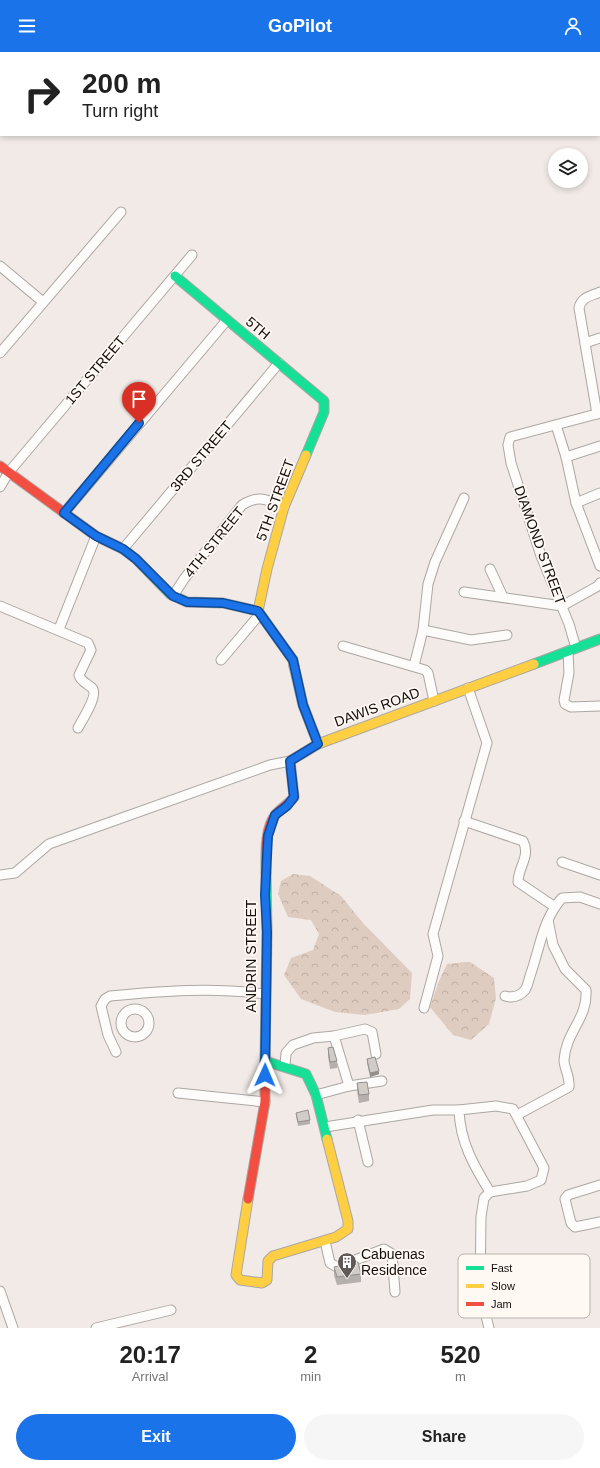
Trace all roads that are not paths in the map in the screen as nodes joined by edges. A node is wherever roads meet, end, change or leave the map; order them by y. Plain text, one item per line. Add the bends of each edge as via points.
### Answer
1 (121, 212) dead end
2 (192, 255) dead end
3 (0, 266) edge
4 (175, 276) junction
5 (600, 292) edge
6 (43, 302) junction
7 (227, 320) junction
8 (600, 338) edge
9 (585, 343) junction
10 (0, 353) edge
11 (279, 364) junction
12 (596, 383) edge
13 (324, 402) joint
14 (599, 414) edge
15 (556, 425) junction
16 (600, 446) edge
17 (566, 457) junction
18 (0, 466) edge
19 (9, 472) junction
20 (0, 487) edge
21 (600, 493) edge
22 (464, 498) dead end
23 (576, 503) junction
24 (284, 507) junction
25 (64, 513) junction
26 (96, 536) junction
27 (123, 549) junction
28 (600, 566) edge
29 (490, 569) dead end
30 (600, 583) edge
31 (464, 592) dead end
32 (173, 596) junction
33 (503, 597) junction
34 (0, 606) edge
35 (562, 606) junction
36 (259, 612) junction
37 (59, 629) junction
38 (423, 630) junction
39 (507, 635) dead end
40 (600, 639) edge
41 (343, 646) dead end
42 (572, 650) junction
43 (221, 660) dead end
44 (414, 666) junction
45 (468, 688) junction
46 (434, 701) junction
47 (600, 706) edge
48 (78, 728) dead end
49 (318, 744) junction
50 (290, 761) junction
51 (464, 821) junction
52 (562, 862) dead end
53 (0, 875) edge
54 (600, 875) edge
55 (600, 904) edge
56 (555, 907) junction
57 (548, 920) junction
58 (135, 994) junction
59 (265, 994) junction
60 (505, 996) dead end
61 (134, 1008) dead end
62 (424, 1008) dead end
63 (334, 1036) junction
64 (116, 1052) dead end
65 (376, 1054) dead end
66 (265, 1061) junction
67 (285, 1066) junction
68 (382, 1081) dead end
69 (349, 1086) junction
70 (178, 1093) dead end
71 (316, 1095) junction
72 (264, 1102) junction
73 (459, 1110) junction
74 (517, 1115) junction
75 (358, 1120) junction
76 (325, 1127) junction
77 (368, 1162) dead end
78 (600, 1185) edge
79 (490, 1192) junction
80 (600, 1222) edge
81 (325, 1241) junction
82 (481, 1254) edge
83 (0, 1291) edge
84 (395, 1292) dead end
85 (171, 1310) dead end
86 (486, 1318) edge
87 (122, 1324) edge
88 (13, 1328) edge
89 (96, 1328) edge
90 (489, 1328) edge

1 - 6 street
2 - 4 street, 1ST STREET
3 - 6 street
4 - 7 street, 5TH
4 - 19 street, 1ST STREET
5 - 9 street via 580,303 579,316
6 - 10 street
7 - 11 street, 5TH
7 - 25 street
8 - 9 street
9 - 12 street
11 - 13 street, 5TH
11 - 27 street, 3RD STREET
12 - 14 street
13 - 24 street, 5TH STREET via 324,412
14 - 15 street
15 - 17 street
15 - 35 street, DIAMOND STREET via 510,437 509,441 511,463 541,556
16 - 17 street
17 - 23 street
18 - 19 street
19 - 20 street, 1ST STREET
19 - 25 street
21 - 23 street
22 - 38 street via 435,562 428,584
23 - 28 street
24 - 32 street, 4TH STREET via 264,499 252,499 242,505
24 - 36 street, 5TH STREET via 267,569
25 - 26 street
26 - 27 street
26 - 37 street
27 - 32 street
29 - 33 street
30 - 35 street
31 - 33 street
32 - 36 street via 187,602 223,603
33 - 35 street
34 - 37 street
35 - 42 street, DIAMOND STREET via 570,624
36 - 43 street
36 - 49 street via 293,660 303,705
37 - 48 street via 88,643 90,647 79,678 93,689 94,696
38 - 39 street via 471,640
38 - 44 street
40 - 42 street, DAWIS ROAD
41 - 44 street
42 - 45 street, DAWIS ROAD
42 - 47 street, DIAMOND STREET via 565,704 571,707
44 - 46 street via 428,673
45 - 46 street, DAWIS ROAD
45 - 51 street via 487,743
46 - 49 street, DAWIS ROAD
49 - 50 street
50 - 53 street via 270,765 49,844 15,873
50 - 59 street, ANDRIN STREET via 294,797 275,815 268,836
51 - 56 street via 523,841 526,846 525,861 518,882
51 - 62 street via 433,934 438,956
52 - 54 street
55 - 56 street via 580,897 562,898
56 - 57 street
57 - 60 street via 525,990 512,997
57 - 74 street via 553,945 565,969 586,990 586,1002 583,1015 570,1036 564,1061 570,1078 569,1087
58 - 59 street via 176,990
58 - 61 street
58 - 64 street via 110,996 101,1003 108,1035
59 - 66 street, ANDRIN STREET
63 - 65 street via 368,1030 372,1032
63 - 67 street via 313,1038 293,1045 286,1053
63 - 69 street
66 - 67 street
66 - 72 street, ANDRIN STREET
67 - 71 street via 306,1074
68 - 69 street
69 - 71 street
70 - 72 street
71 - 76 street
72 - 81 street, ANDRIN STREET via 236,1276 240,1280 264,1282 267,1280 268,1261 273,1256
73 - 74 street via 502,1106 513,1109
73 - 75 street via 433,1110
73 - 79 street via 459,1123 472,1163
74 - 79 street via 544,1168 542,1180 527,1186
75 - 76 street
75 - 77 street
76 - 81 street via 348,1221 348,1229 336,1238
78 - 80 street via 568,1195 565,1199 571,1224 575,1227
79 - 82 street via 484,1198 481,1217
81 - 84 street via 330,1263 337,1267 384,1249 390,1251
83 - 88 street
85 - 87 street
86 - 90 street
87 - 89 street

